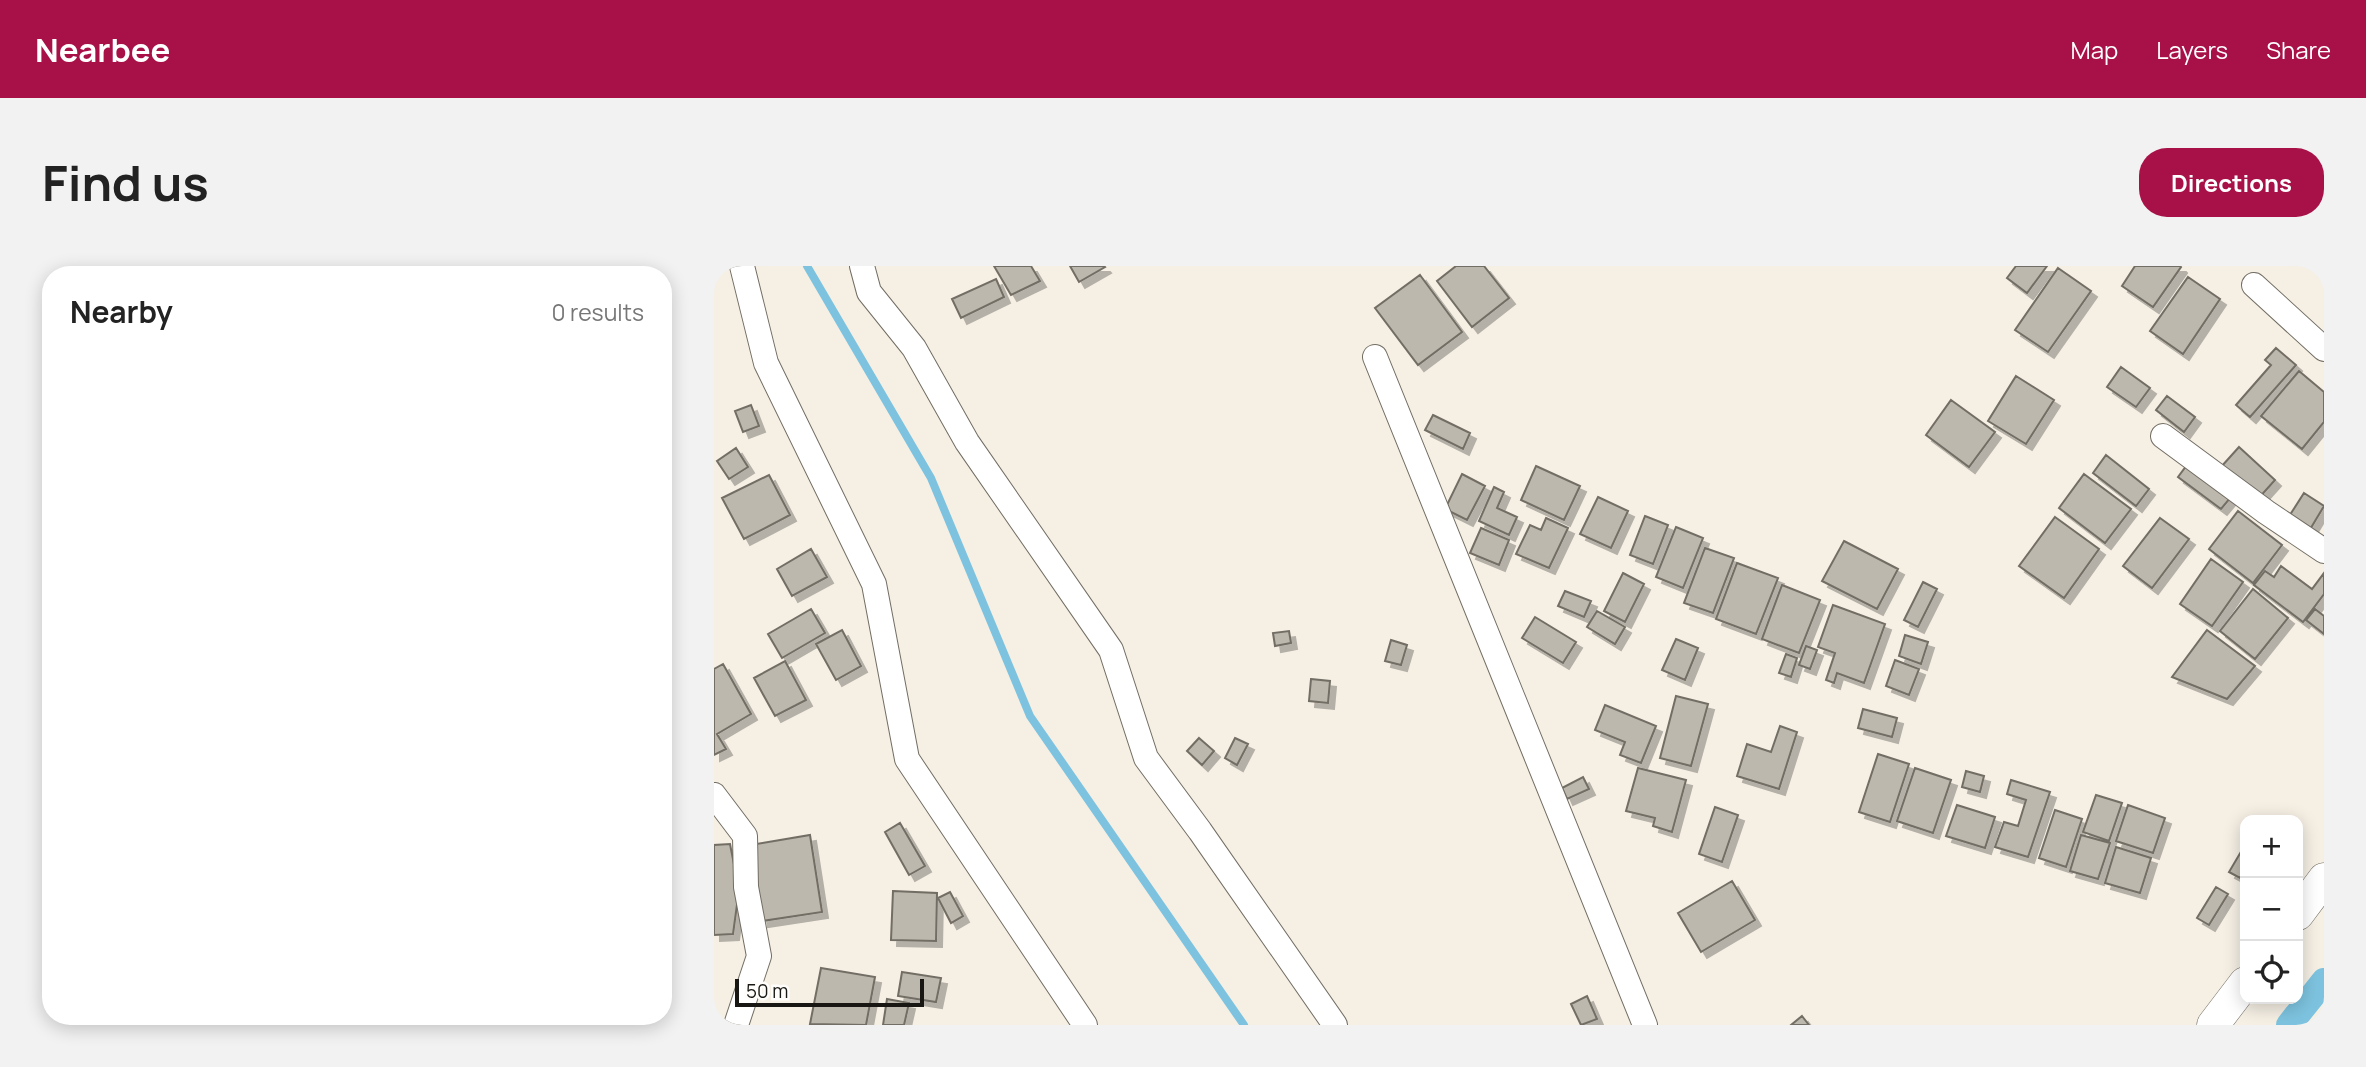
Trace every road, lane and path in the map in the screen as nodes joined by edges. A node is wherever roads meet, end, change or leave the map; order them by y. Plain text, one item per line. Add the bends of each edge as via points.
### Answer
1 (742, 266) edge
2 (862, 266) edge
3 (2254, 285) dead end
4 (2324, 349) edge
5 (1375, 357) dead end
6 (2163, 436) dead end
7 (2324, 551) edge
8 (714, 795) edge
9 (2324, 879) edge
10 (2303, 907) edge
11 (2240, 990) edge
12 (736, 1025) edge
13 (1085, 1025) edge
14 (1335, 1025) edge
15 (1645, 1025) edge
16 (2213, 1025) edge

1 - 13 street via 766,363 874,584 907,759
2 - 14 street via 869,292 914,348 967,442 1111,650 1146,758
3 - 4 street
5 - 15 street
6 - 7 street
8 - 12 street via 745,836 746,887 759,956
9 - 10 street
11 - 16 street

